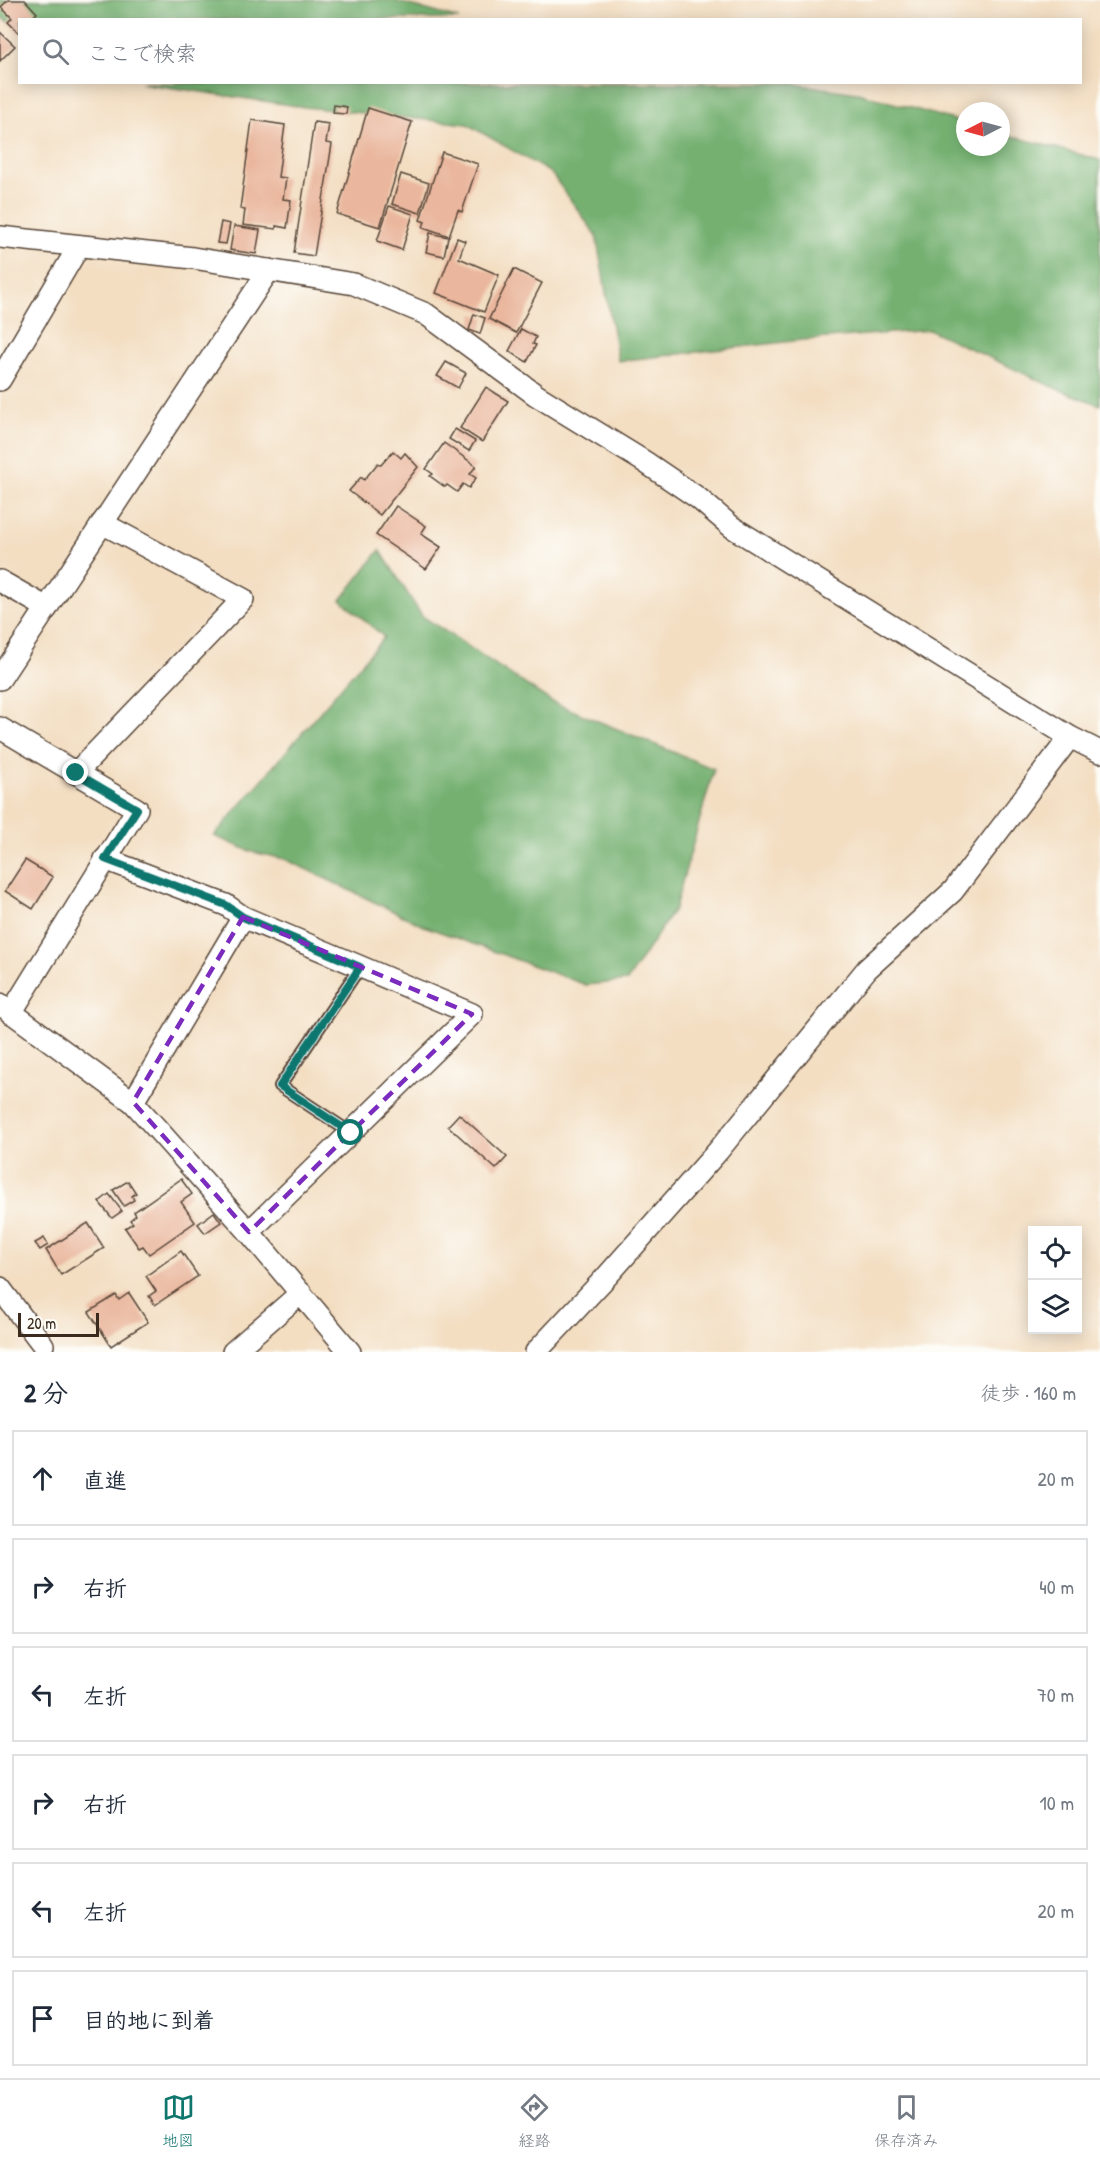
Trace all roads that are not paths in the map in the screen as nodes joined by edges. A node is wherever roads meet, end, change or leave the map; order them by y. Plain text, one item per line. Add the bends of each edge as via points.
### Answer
1 (0, 237) edge
2 (79, 246) junction
3 (268, 270) junction
4 (0, 380) edge
5 (102, 523) junction
6 (0, 581) edge
7 (47, 608) junction
8 (0, 679) edge
9 (0, 728) edge
10 (1070, 737) junction
11 (1100, 752) edge
12 (76, 773) junction
13 (105, 859) junction
14 (243, 917) junction
15 (360, 967) junction
16 (6, 1008) edge
17 (133, 1102) junction
18 (351, 1133) junction
19 (249, 1232) junction
20 (0, 1288) edge
21 (301, 1293) junction
22 (43, 1345) dead end
23 (232, 1352) edge
24 (350, 1352) edge
25 (536, 1352) edge

1 - 2 street
2 - 3 street
2 - 4 street
3 - 5 street
3 - 10 street via 354,284 426,314 536,395 698,498 732,527
5 - 7 street
5 - 12 street via 243,599
6 - 7 street
7 - 8 street
9 - 12 street
10 - 11 street
10 - 25 street via 953,891 867,969 718,1151
12 - 13 street via 137,809
13 - 14 street via 226,905
13 - 16 street
14 - 15 street
14 - 17 street
15 - 18 lane via 280,1086
15 - 18 street via 472,1014
16 - 17 street
17 - 19 street
18 - 19 street
19 - 21 street
20 - 22 street
21 - 23 street
21 - 24 street

